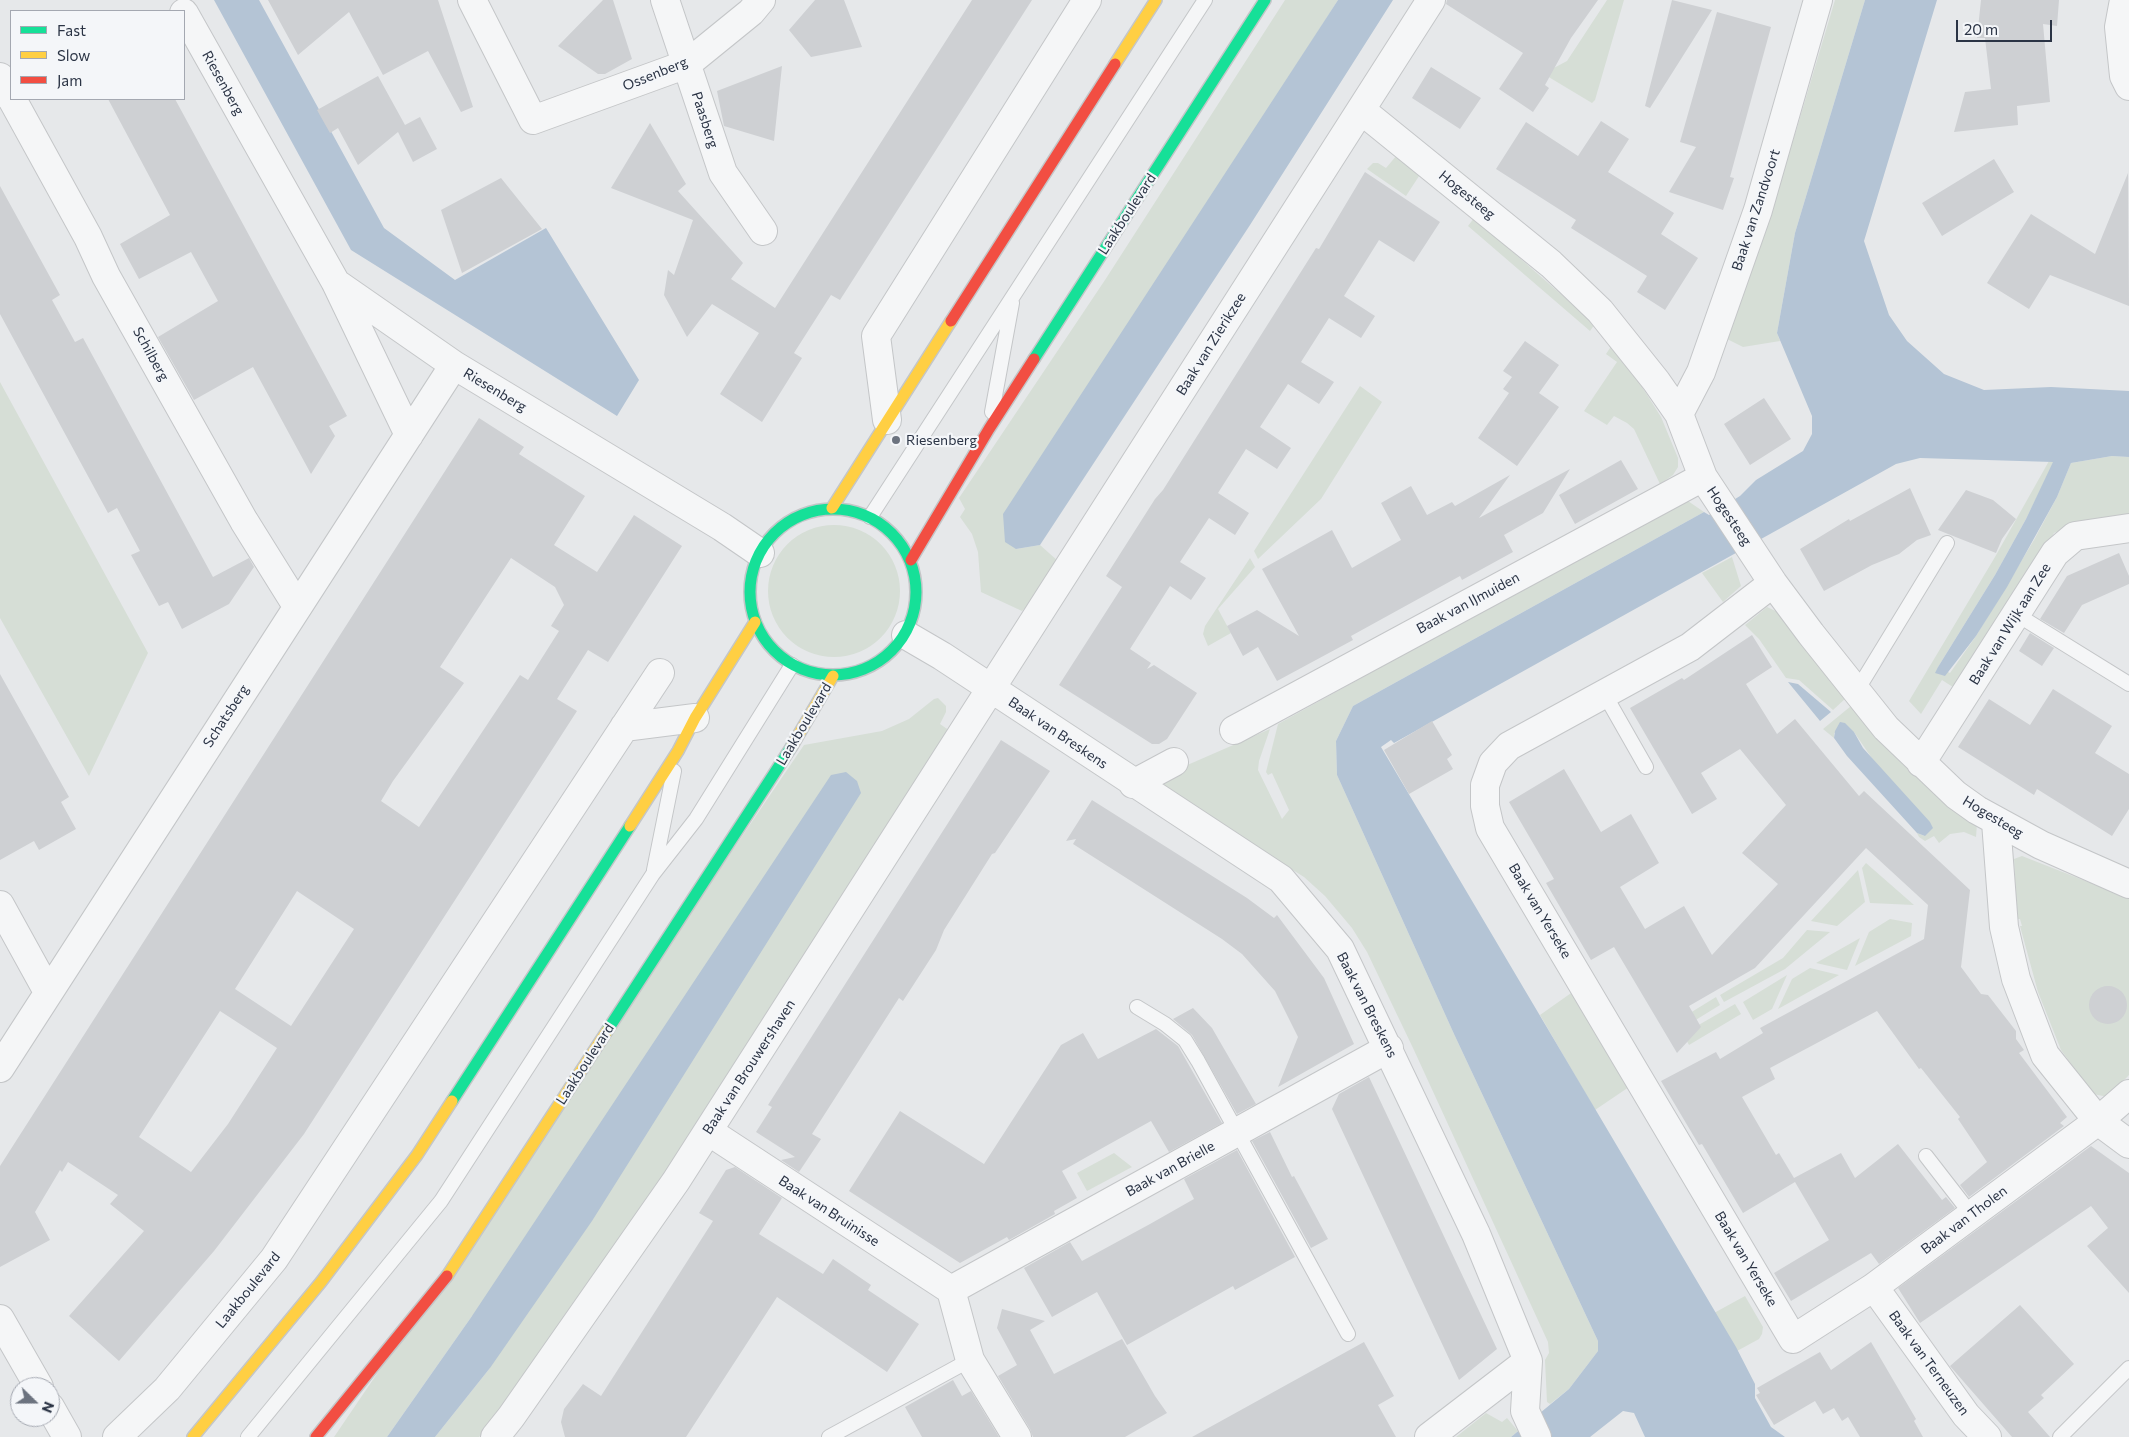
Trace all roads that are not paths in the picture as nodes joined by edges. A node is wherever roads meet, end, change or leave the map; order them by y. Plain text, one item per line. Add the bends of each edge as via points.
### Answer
1 (472, 0) edge
2 (665, 0) edge
3 (761, 0) edge
4 (1088, 0) edge
5 (1156, 0) edge
6 (1206, 0) edge
7 (1265, 0) edge
8 (1431, 0) edge
9 (1818, 0) edge
10 (2124, 0) edge
11 (185, 16) edge
12 (687, 64) junction
13 (0, 77) edge
14 (2129, 86) edge
15 (10, 94) edge
16 (13, 100) edge
17 (1361, 110) junction
18 (763, 231) dead end
19 (336, 283) junction
20 (1014, 295) junction
21 (454, 365) junction
22 (1679, 414) junction
23 (887, 420) junction
24 (989, 429) junction
25 (409, 435) junction
26 (1703, 477) junction
27 (832, 508) junction
28 (870, 516) junction
29 (2129, 528) edge
30 (1947, 543) dead end
31 (760, 553) junction
32 (911, 560) junction
33 (1774, 583) junction
34 (297, 606) junction
35 (2016, 614) junction
36 (755, 622) junction
37 (906, 635) junction
38 (792, 665) junction
39 (660, 673) dead end
40 (833, 676) junction
41 (2129, 684) edge
42 (991, 689) junction
43 (1856, 692) junction
44 (1605, 695) junction
45 (695, 718) junction
46 (624, 727) junction
47 (1234, 730) dead end
48 (678, 751) junction
49 (1174, 762) dead end
50 (1921, 763) junction
51 (1646, 767) dead end
52 (1133, 784) junction
53 (1996, 822) junction
54 (653, 874) junction
55 (2129, 884) edge
56 (0, 905) edge
57 (48, 992) junction
58 (1137, 1007) dead end
59 (1389, 1048) junction
60 (0, 1068) edge
61 (2129, 1094) edge
62 (2098, 1121) junction
63 (708, 1131) junction
64 (1237, 1132) junction
65 (2129, 1144) edge
66 (1926, 1156) dead end
67 (1971, 1214) junction
68 (1874, 1287) junction
69 (951, 1290) junction
70 (0, 1319) edge
71 (1348, 1334) dead end
72 (1793, 1339) joint
73 (970, 1360) junction
74 (1528, 1361) junction
75 (2129, 1368) edge
76 (32, 1377) edge
77 (60, 1425) edge
78 (67, 1437) edge
79 (117, 1437) edge
80 (193, 1437) edge
81 (248, 1437) edge
82 (316, 1437) edge
83 (494, 1437) edge
84 (828, 1437) edge
85 (1017, 1437) edge
86 (1429, 1437) edge
87 (1538, 1437) edge
88 (1987, 1437) edge
89 (2060, 1437) edge

1 - 12 street, Ossenberg via 534,120
2 - 12 street, Paasberg
3 - 12 street, Ossenberg via 752,12
4 - 23 street via 876,336
5 - 23 main road
6 - 20 lane, Laakboulevard
7 - 24 main road, Laakboulevard
8 - 17 street, Baak van Zierikzee
9 - 22 street, Baak van Zandvoort via 1758,210 1701,372
10 - 14 street via 2119,27 2124,76
11 - 19 street, Riesenberg
12 - 18 street, Paasberg via 722,173
13 - 15 street, Schilberg
16 - 34 street, Schilberg via 106,276 244,521
17 - 22 street, Hogesteeg via 1576,286 1624,339
17 - 42 street, Baak van Zierikzee
19 - 21 street, Riesenberg
19 - 25 street, Riesenberg
20 - 24 lane, Laakboulevard
20 - 28 lane, Laakboulevard
21 - 25 street, Schatsberg
21 - 31 street, Riesenberg
22 - 26 street, Hogesteeg
23 - 27 main road
24 - 32 main road, Laakboulevard
25 - 34 street, Schatsberg
26 - 33 street, Hogesteeg
26 - 47 street, Baak van IJmuiden
27 - 28 main road
27 - 31 main road via 790,520 772,534
28 - 32 main road via 901,542
29 - 35 street, Baak van Wijk aan Zee via 2075,536 2055,553
30 - 43 lane
31 - 36 main road via 750,587
32 - 37 main road via 917,585 915,611
33 - 43 street, Hogesteeg
33 - 44 street, Baak van Yerseke via 1690,647
34 - 57 street, Schatsberg
35 - 41 lane
35 - 50 street, Baak van Wijk aan Zee
36 - 38 main road via 764,640
36 - 45 main road
37 - 40 main road via 886,657 862,671
37 - 42 street, Baak van Breskens
38 - 40 main road via 812,673
38 - 54 lane via 696,819
39 - 46 street, Laakboulevard
40 - 82 main road, Laakboulevard via 702,886 440,1286
42 - 52 street, Baak van Breskens
42 - 63 street, Baak van Brouwershaven
43 - 50 street, Hogesteeg
44 - 51 lane
44 - 72 street, Baak van Yerseke via 1509,746 1494,763 1485,786 1490,828
45 - 46 street
45 - 48 main road
46 - 79 street, Laakboulevard via 274,1259 167,1389
48 - 54 lane
48 - 80 main road via 417,1155 321,1282
49 - 52 street
50 - 53 street, Hogesteeg via 1956,795
52 - 59 street, Baak van Breskens via 1281,879 1340,949
53 - 55 street, Hogesteeg
53 - 62 street via 2004,927 2016,979 2045,1055
54 - 81 lane via 441,1201
56 - 57 street
57 - 60 street, Schatsberg
58 - 64 lane via 1185,1040
59 - 64 street, Baak van Brielle
59 - 74 street, Baak van Breskens via 1476,1234
61 - 62 street, Baak van Tholen
62 - 65 street
62 - 67 street, Baak van Tholen
63 - 69 street, Baak van Bruinisse
63 - 83 street, Baak van Brouwershaven via 670,1190
64 - 69 street, Baak van Brielle
64 - 71 lane
66 - 67 lane
67 - 68 street, Baak van Tholen
68 - 72 street, Baak van Tholen
68 - 88 street, Baak van Terneuzen via 1955,1400
69 - 73 street
70 - 76 street
73 - 84 lane
73 - 85 street
74 - 86 street
74 - 87 street via 1525,1411
75 - 89 lane
77 - 78 street

